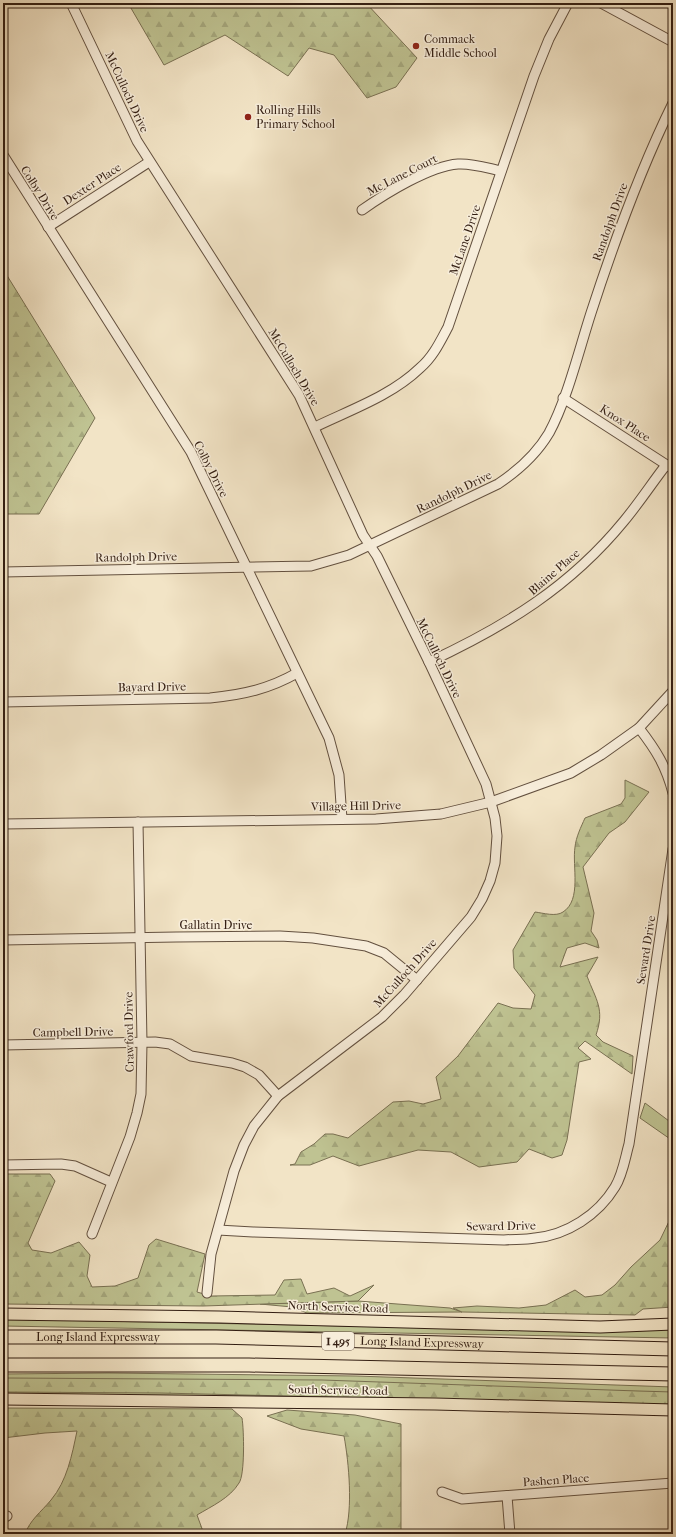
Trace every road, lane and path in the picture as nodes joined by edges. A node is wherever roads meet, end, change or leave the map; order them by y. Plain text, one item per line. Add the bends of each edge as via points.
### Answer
1 (71, 3) edge
2 (568, 3) edge
3 (601, 3) edge
4 (673, 42) edge
5 (673, 102) edge
6 (3, 155) edge
7 (149, 162) junction
8 (501, 171) junction
9 (362, 210) dead end
10 (48, 227) junction
11 (563, 398) junction
12 (315, 427) junction
13 (670, 467) edge
14 (370, 546) junction
15 (246, 566) junction
16 (3, 572) edge
17 (430, 662) junction
18 (297, 673) junction
19 (673, 691) edge
20 (3, 702) edge
21 (639, 728) junction
22 (673, 793) edge
23 (491, 802) junction
24 (342, 819) junction
25 (138, 822) junction
26 (3, 824) edge
27 (673, 849) edge
28 (139, 938) junction
29 (3, 940) edge
30 (417, 980) junction
31 (142, 1042) junction
32 (3, 1045) edge
33 (278, 1096) junction
34 (3, 1165) edge
35 (111, 1182) junction
36 (218, 1230) junction
37 (92, 1234) dead end
38 (207, 1293) dead end
39 (3, 1314) edge
40 (673, 1324) edge
41 (3, 1337) edge
42 (673, 1349) edge
43 (3, 1365) edge
44 (673, 1374) edge
45 (3, 1399) edge
46 (673, 1410) edge
47 (673, 1483) edge
48 (442, 1492) dead end
49 (507, 1496) junction
50 (510, 1534) edge

1 - 7 street, McCulloch Drive
2 - 8 street, McLane Drive via 549,39
3 - 4 street
5 - 11 street, Randolph Drive via 637,183
6 - 10 street, Colby Drive
7 - 10 street, Dexter Place
7 - 12 street, McCulloch Drive via 299,395
8 - 9 street, Mc Lane Court via 460,163 442,166 379,198
8 - 12 street, McLane Drive via 448,328 435,351 421,368 404,382
10 - 15 street, Colby Drive via 191,452
11 - 13 street, Knox Place
11 - 14 street, Randolph Drive via 548,434 519,470 493,487
12 - 14 street, McCulloch Drive
13 - 17 street, Blaine Place via 604,544 564,582 515,618
14 - 15 street, Randolph Drive via 311,566
14 - 17 street, McCulloch Drive
15 - 16 street, Randolph Drive
15 - 18 street, Colby Drive
17 - 23 street, McCulloch Drive via 486,784
18 - 20 street, Bayard Drive via 278,684 237,695 210,698
18 - 24 street, Colby Drive via 329,738 335,757 342,796
19 - 21 street, Village Hill Drive
21 - 22 street via 657,751 668,772
21 - 23 street, Village Hill Drive via 601,755 571,772
23 - 24 street, Village Hill Drive via 441,814
23 - 30 street, McCulloch Drive via 497,836 495,863 490,881 471,917
24 - 25 street, Village Hill Drive
25 - 26 street, Village Hill Drive
25 - 28 street, Crawford Drive
27 - 36 street, Seward Drive via 627,1151 615,1187 602,1206 584,1221 560,1232 536,1238 504,1240
28 - 29 street, Gallatin Drive
28 - 30 street, Gallatin Drive via 280,936 366,946 384,953
28 - 31 street, Crawford Drive
30 - 33 street, McCulloch Drive via 382,1017
31 - 32 street, Campbell Drive
31 - 33 street, Campbell Drive via 170,1044 191,1056 245,1067 259,1075
31 - 35 street, Crawford Drive via 143,1074 138,1113
33 - 36 street, McCulloch Drive via 254,1126 244,1145
34 - 35 street via 75,1166
35 - 37 street, Crawford Drive
36 - 38 street, McCulloch Drive via 211,1254
39 - 40 main road, North Service Road via 600,1327
41 - 42 highway, Long Island Expressway / I 495 via 216,1337
43 - 44 highway, Long Island Expressway / I 495 via 256,1365
45 - 46 main road, South Service Road via 435,1404
47 - 49 street, Pashen Place
48 - 49 street, Pashen Place via 462,1499
49 - 50 street

